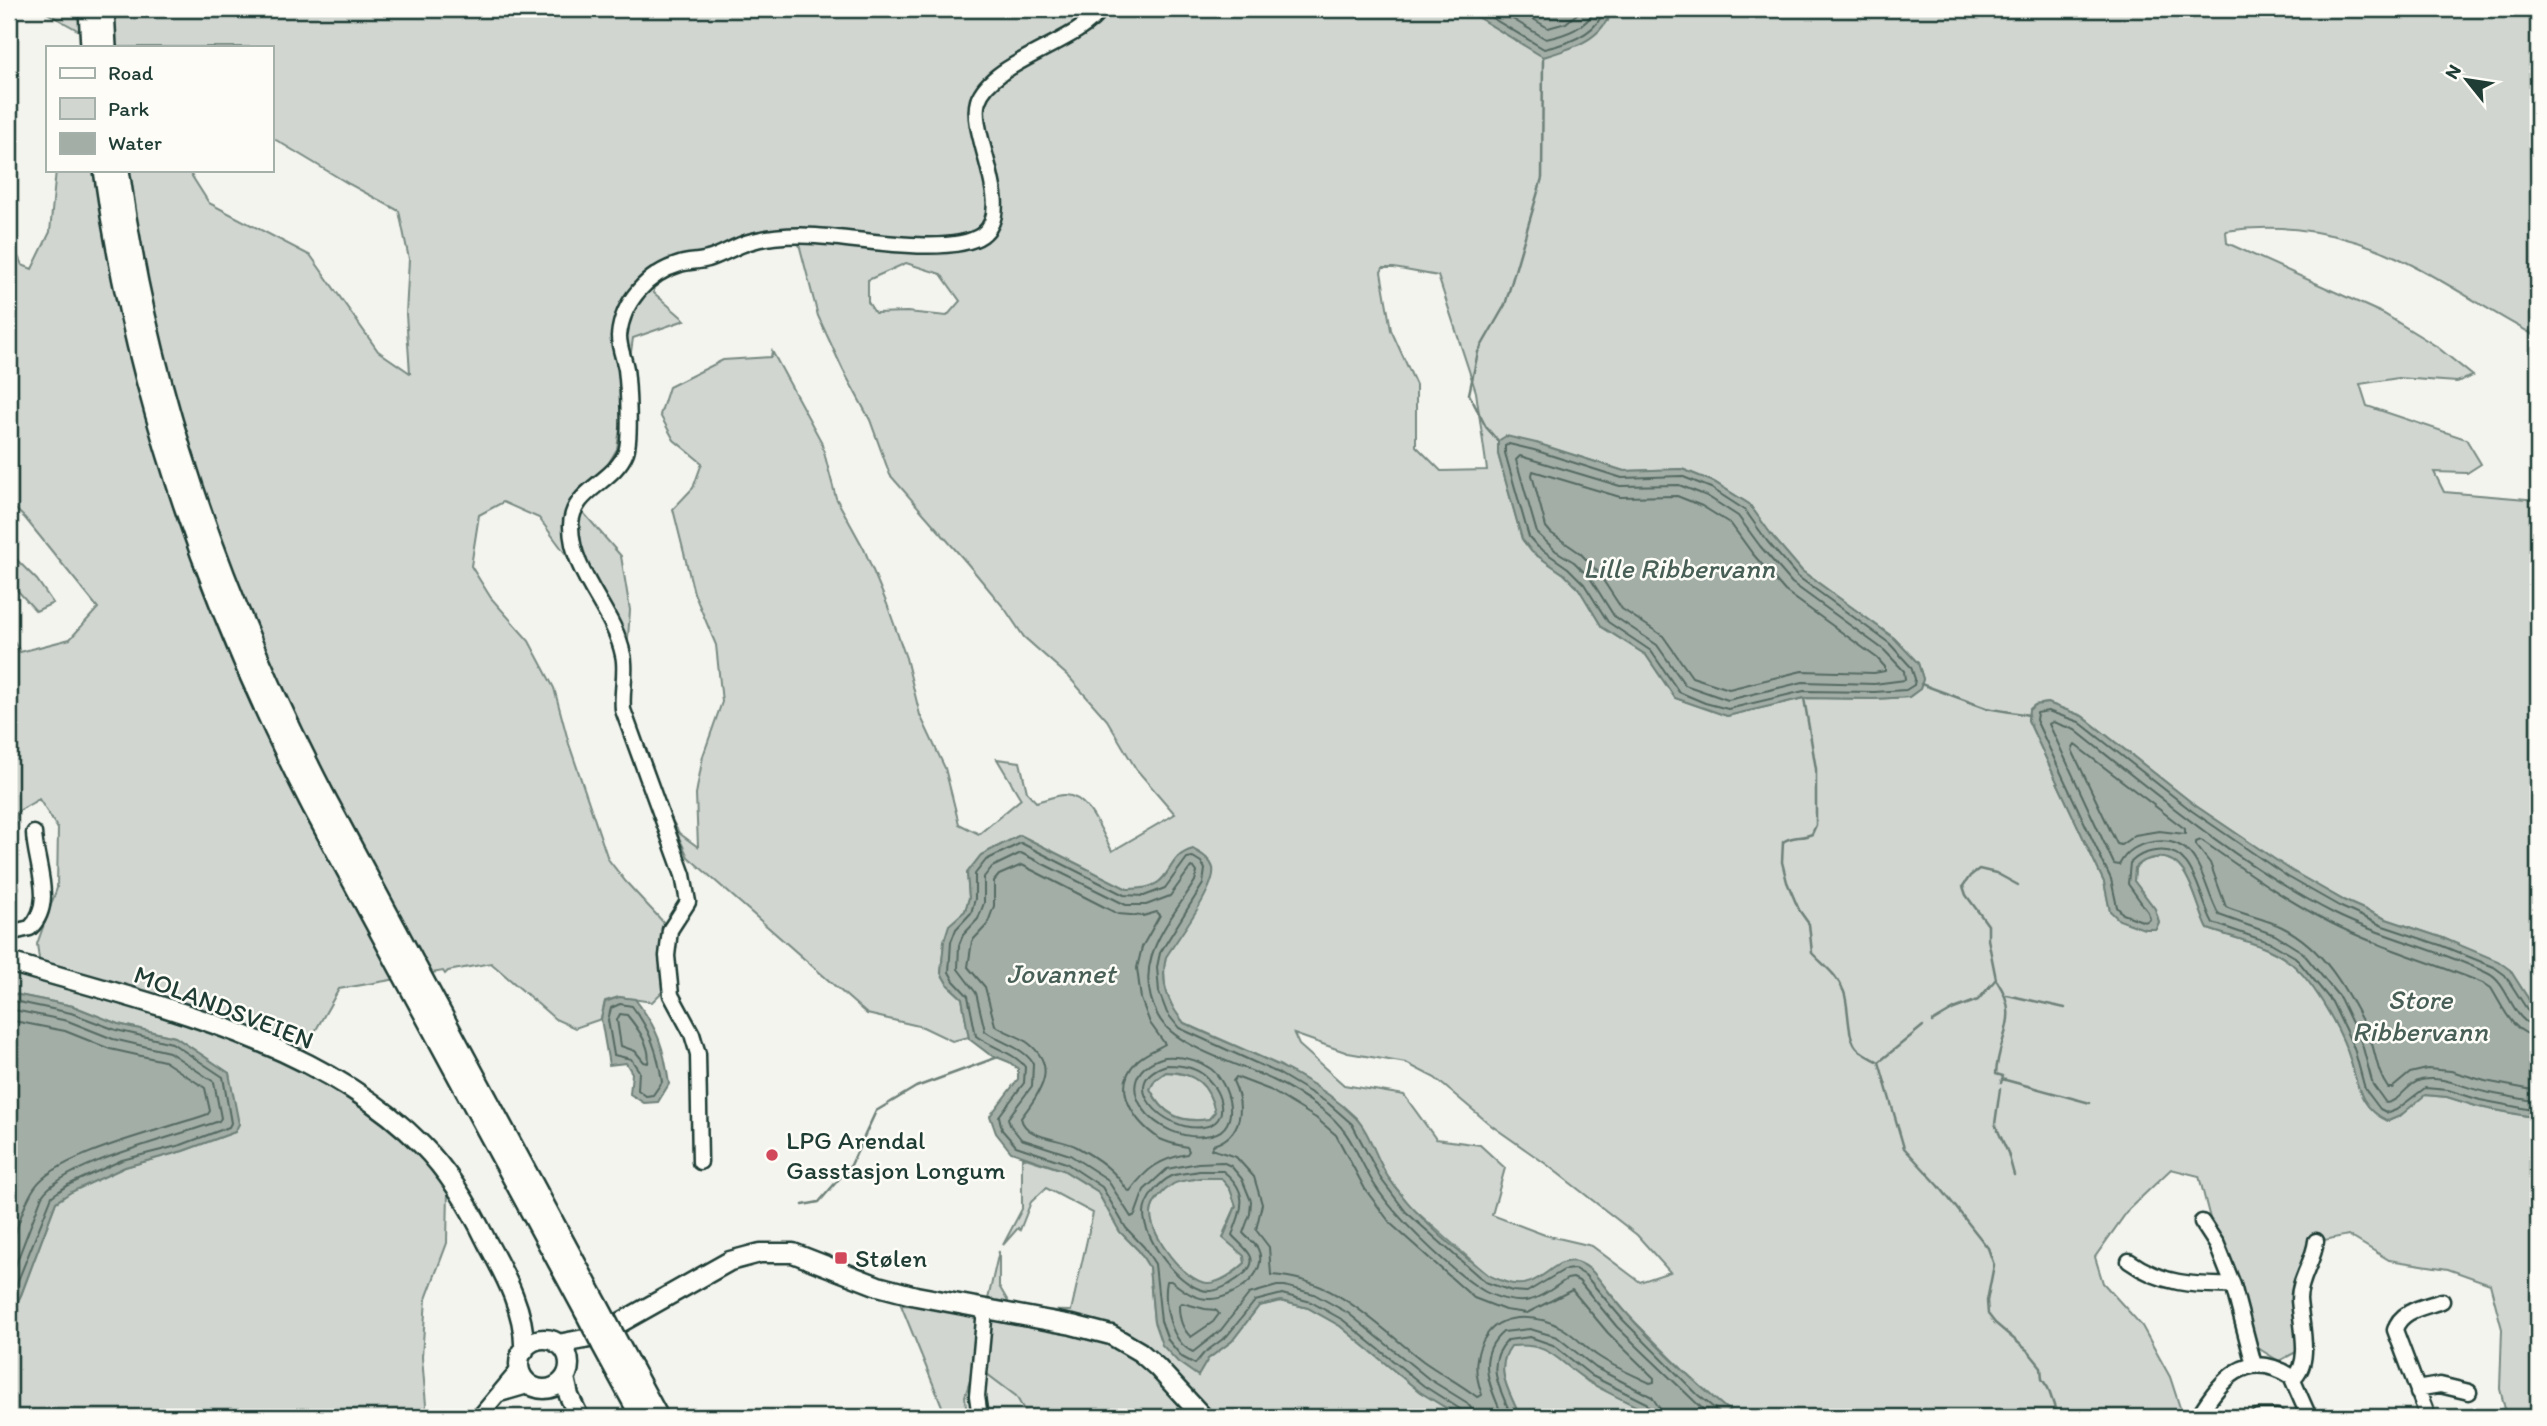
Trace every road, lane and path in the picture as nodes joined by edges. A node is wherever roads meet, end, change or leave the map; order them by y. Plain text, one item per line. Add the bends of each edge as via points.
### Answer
1 (89, 9) edge
2 (104, 9) edge
3 (1101, 9) edge
4 (91, 46) edge
5 (106, 46) edge
6 (104, 172) edge
7 (120, 172) edge
8 (34, 832) dead end
9 (9, 933) edge
10 (9, 962) edge
11 (700, 1162) dead end
12 (2202, 1222) dead end
13 (2316, 1241) dead end
14 (2129, 1261) dead end
15 (2233, 1285) junction
16 (2442, 1301) dead end
17 (518, 1306) junction
18 (591, 1309) junction
19 (985, 1309) junction
20 (604, 1339) junction
21 (552, 1342) junction
22 (522, 1360) junction
23 (2254, 1365) junction
24 (567, 1371) junction
25 (2293, 1379) junction
26 (538, 1387) junction
27 (2469, 1392) dead end
28 (2418, 1393) junction
29 (500, 1394) junction
30 (479, 1417) edge
31 (572, 1417) edge
32 (579, 1417) edge
33 (641, 1417) edge
34 (658, 1417) edge
35 (980, 1417) edge
36 (1203, 1417) edge
37 (2198, 1417) edge
38 (2258, 1417) edge
39 (2277, 1417) edge
40 (2309, 1417) edge
41 (2428, 1417) edge

1 - 4 highway
2 - 5 highway
3 - 11 street via 1088,23 996,78 981,93 977,120 995,208 982,235 964,243 945,244 814,236 750,242 662,271 627,307 619,335 628,386 626,453 582,498 570,523 584,573 624,656 623,710 688,902 670,930 667,956 671,995 698,1055
6 - 18 highway via 126,296 155,415 187,520 235,644 285,754
7 - 18 highway via 141,294 166,396 193,490 240,617 323,793
8 - 9 street via 43,884 38,916 30,928
10 - 17 main road, MOLANDSVEIEN via 218,1027 356,1092 409,1133 442,1168 475,1218
12 - 15 street
13 - 25 street via 2299,1296 2305,1341 2303,1360
14 - 15 street via 2165,1280
15 - 23 street
16 - 28 street via 2408,1313 2396,1325 2396,1337
17 - 21 main road, MOLANDSVEIEN
17 - 22 main road, MOLANDSVEIEN
18 - 20 highway, bridge
19 - 20 main road via 916,1297 804,1256 770,1252 730,1261
19 - 35 street via 977,1396
19 - 36 main road via 1072,1325 1118,1339 1157,1367
20 - 21 main road
20 - 24 main road
20 - 33 highway
20 - 34 highway
21 - 22 main road via 533,1342
21 - 24 main road via 566,1352
22 - 26 main road via 525,1379
22 - 29 street
23 - 25 street via 2275,1367
23 - 37 street via 2241,1367 2212,1393
24 - 26 main road via 558,1385
24 - 32 main road via 569,1396
25 - 40 street
26 - 29 street
26 - 31 main road via 561,1402
27 - 28 street via 2430,1385
28 - 41 street
29 - 30 street
38 - 39 street

